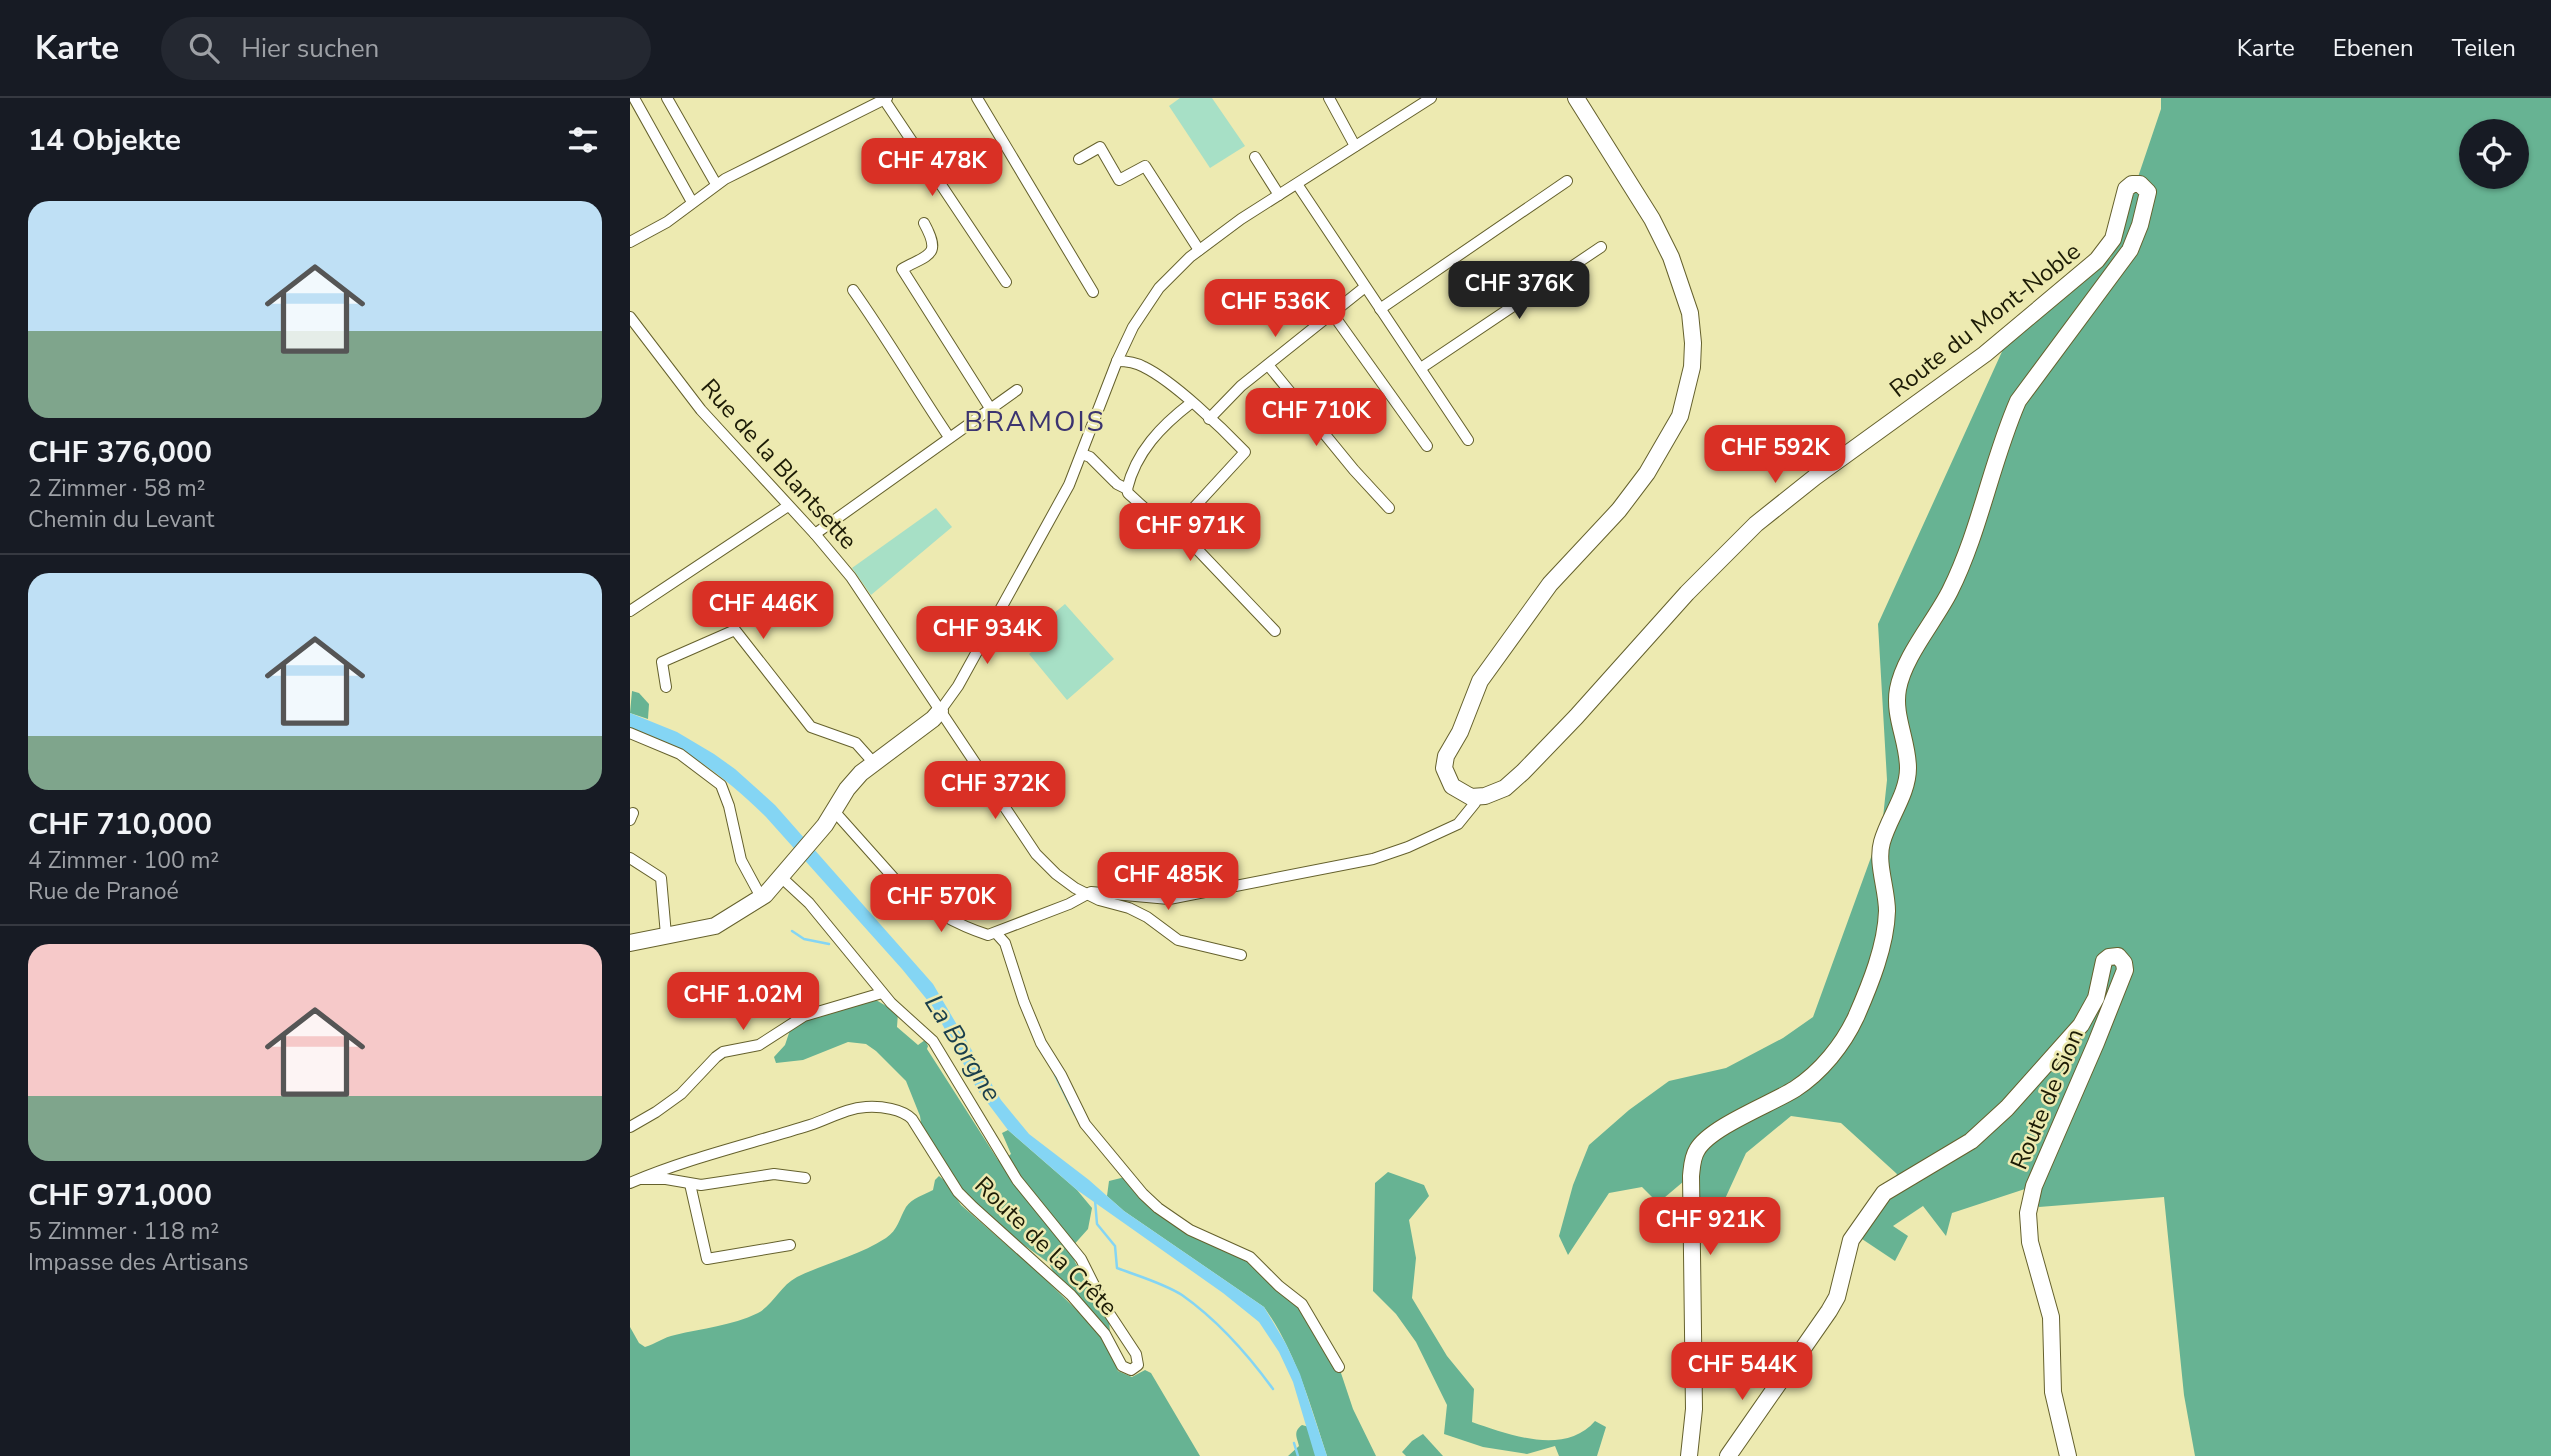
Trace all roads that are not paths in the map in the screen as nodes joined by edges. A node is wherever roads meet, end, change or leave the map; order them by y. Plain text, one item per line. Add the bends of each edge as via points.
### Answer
1 (634, 98) edge
2 (667, 98) edge
3 (977, 98) edge
4 (1329, 98) edge
5 (1431, 98) edge
6 (1576, 98) edge
7 (885, 99) edge
8 (1355, 146) junction
9 (1255, 157) dead end
10 (1079, 159) dead end
11 (1567, 181) dead end
12 (716, 184) junction
13 (1297, 184) junction
14 (1279, 195) junction
15 (692, 202) junction
16 (924, 223) dead end
17 (630, 242) edge
18 (1601, 247) dead end
19 (1199, 250) junction
20 (1006, 282) dead end
21 (1366, 287) junction
22 (853, 290) dead end
23 (1093, 292) dead end
24 (1380, 309) junction
25 (1332, 313) junction
26 (630, 317) edge
27 (1117, 361) junction
28 (1268, 365) junction
29 (1420, 368) junction
30 (1017, 390) dead end
31 (1191, 403) junction
32 (990, 408) junction
33 (1209, 419) junction
34 (949, 438) junction
35 (1468, 440) dead end
36 (1427, 446) dead end
37 (1083, 454) junction
38 (1120, 485) junction
39 (788, 506) junction
40 (1389, 508) dead end
41 (1188, 514) dead end
42 (815, 534) junction
43 (630, 611) edge
44 (1275, 631) dead end
45 (666, 687) dead end
46 (940, 711) junction
47 (630, 733) edge
48 (873, 762) junction
49 (1475, 803) dead end
50 (834, 811) junction
51 (630, 858) edge
52 (782, 878) junction
53 (1085, 894) junction
54 (761, 897) junction
55 (996, 933) junction
56 (666, 935) junction
57 (630, 943) edge
58 (1241, 955) dead end
59 (882, 993) junction
60 (630, 1127) edge
61 (805, 1178) dead end
62 (635, 1181) edge
63 (690, 1184) junction
64 (790, 1245) dead end
65 (1339, 1367) dead end
66 (1689, 1456) edge
67 (1728, 1456) edge
68 (2068, 1456) edge

1 - 15 street
2 - 12 street
3 - 23 street
4 - 8 street
5 - 8 street
6 - 66 street, Route du Mont-Noble via 1652,219 1679,275 1691,320 1690,380 1680,416 1638,486 1550,584 1478,686 1444,768 1452,786 1471,797 1493,793 1514,781 1746,533 1985,354 2097,260 2113,240 2126,189 2140,184 2148,192 2130,250 2018,401 1961,566 1902,676 1897,699 1908,768 1881,845 1886,926 1855,1018 1843,1040 1811,1077 1707,1139 1693,1157 1694,1409
7 - 12 street
7 - 20 street
8 - 13 street
9 - 14 street
10 - 19 street via 1100,147 1119,180 1145,166
11 - 24 street
12 - 15 street
13 - 14 street
13 - 21 street
14 - 19 street
15 - 17 street
16 - 32 street via 934,248 902,270
18 - 29 street
19 - 27 street via 1150,300
21 - 24 street
21 - 25 street
22 - 34 street
24 - 29 street
25 - 28 street
25 - 36 street
26 - 39 street, Rue de la Blantsette via 701,410
27 - 31 street via 1145,367
27 - 37 street
28 - 33 street
28 - 40 street
29 - 35 street
30 - 32 street
31 - 33 street
31 - 38 street via 1155,434
32 - 34 street
33 - 41 street via 1245,452
34 - 42 street
37 - 38 street
37 - 46 street via 1017,580
38 - 44 street via 1190,540
39 - 42 street, Rue de la Blantsette
39 - 43 street
42 - 46 street, Rue de la Blantsette via 875,610
45 - 48 street via 662,662 735,630 811,727 856,743
46 - 48 street
46 - 53 street, Rue de la Blantsette via 1028,843 1056,874
47 - 54 street via 680,754 721,785 741,860
48 - 50 street via 847,789
49 - 53 street via 1462,822 1447,830 1360,863 1169,899
50 - 52 street
50 - 55 street via 911,895 952,921 988,935
51 - 56 street via 661,878
52 - 54 street
52 - 59 street, Route de la Crête via 809,903
53 - 55 street
53 - 58 street, Rue de la Blantsette via 1129,908 1178,940
54 - 56 street via 715,926
55 - 65 street via 1005,943 1041,1043 1085,1124 1158,1208 1190,1230 1250,1257 1302,1304
56 - 57 street
59 - 60 street via 804,1016 759,1045 723,1052 681,1094
59 - 62 street, Route de la Crête via 933,1041 1017,1180 1081,1259 1136,1354 1136,1367 1128,1370 1122,1366 1105,1334 1076,1300 972,1208 905,1113 877,1107 851,1109
61 - 63 street, Route de la Crête via 774,1174
62 - 63 street, Route de la Crête via 666,1179
63 - 64 street via 707,1259
67 - 68 street, Route de Sion via 1829,1311 1852,1240 1884,1193 1971,1141 2007,1108 2081,1025 2096,998 2104,961 2109,957 2122,959 2125,970 2034,1186 2028,1213 2030,1242 2051,1317 2053,1392

